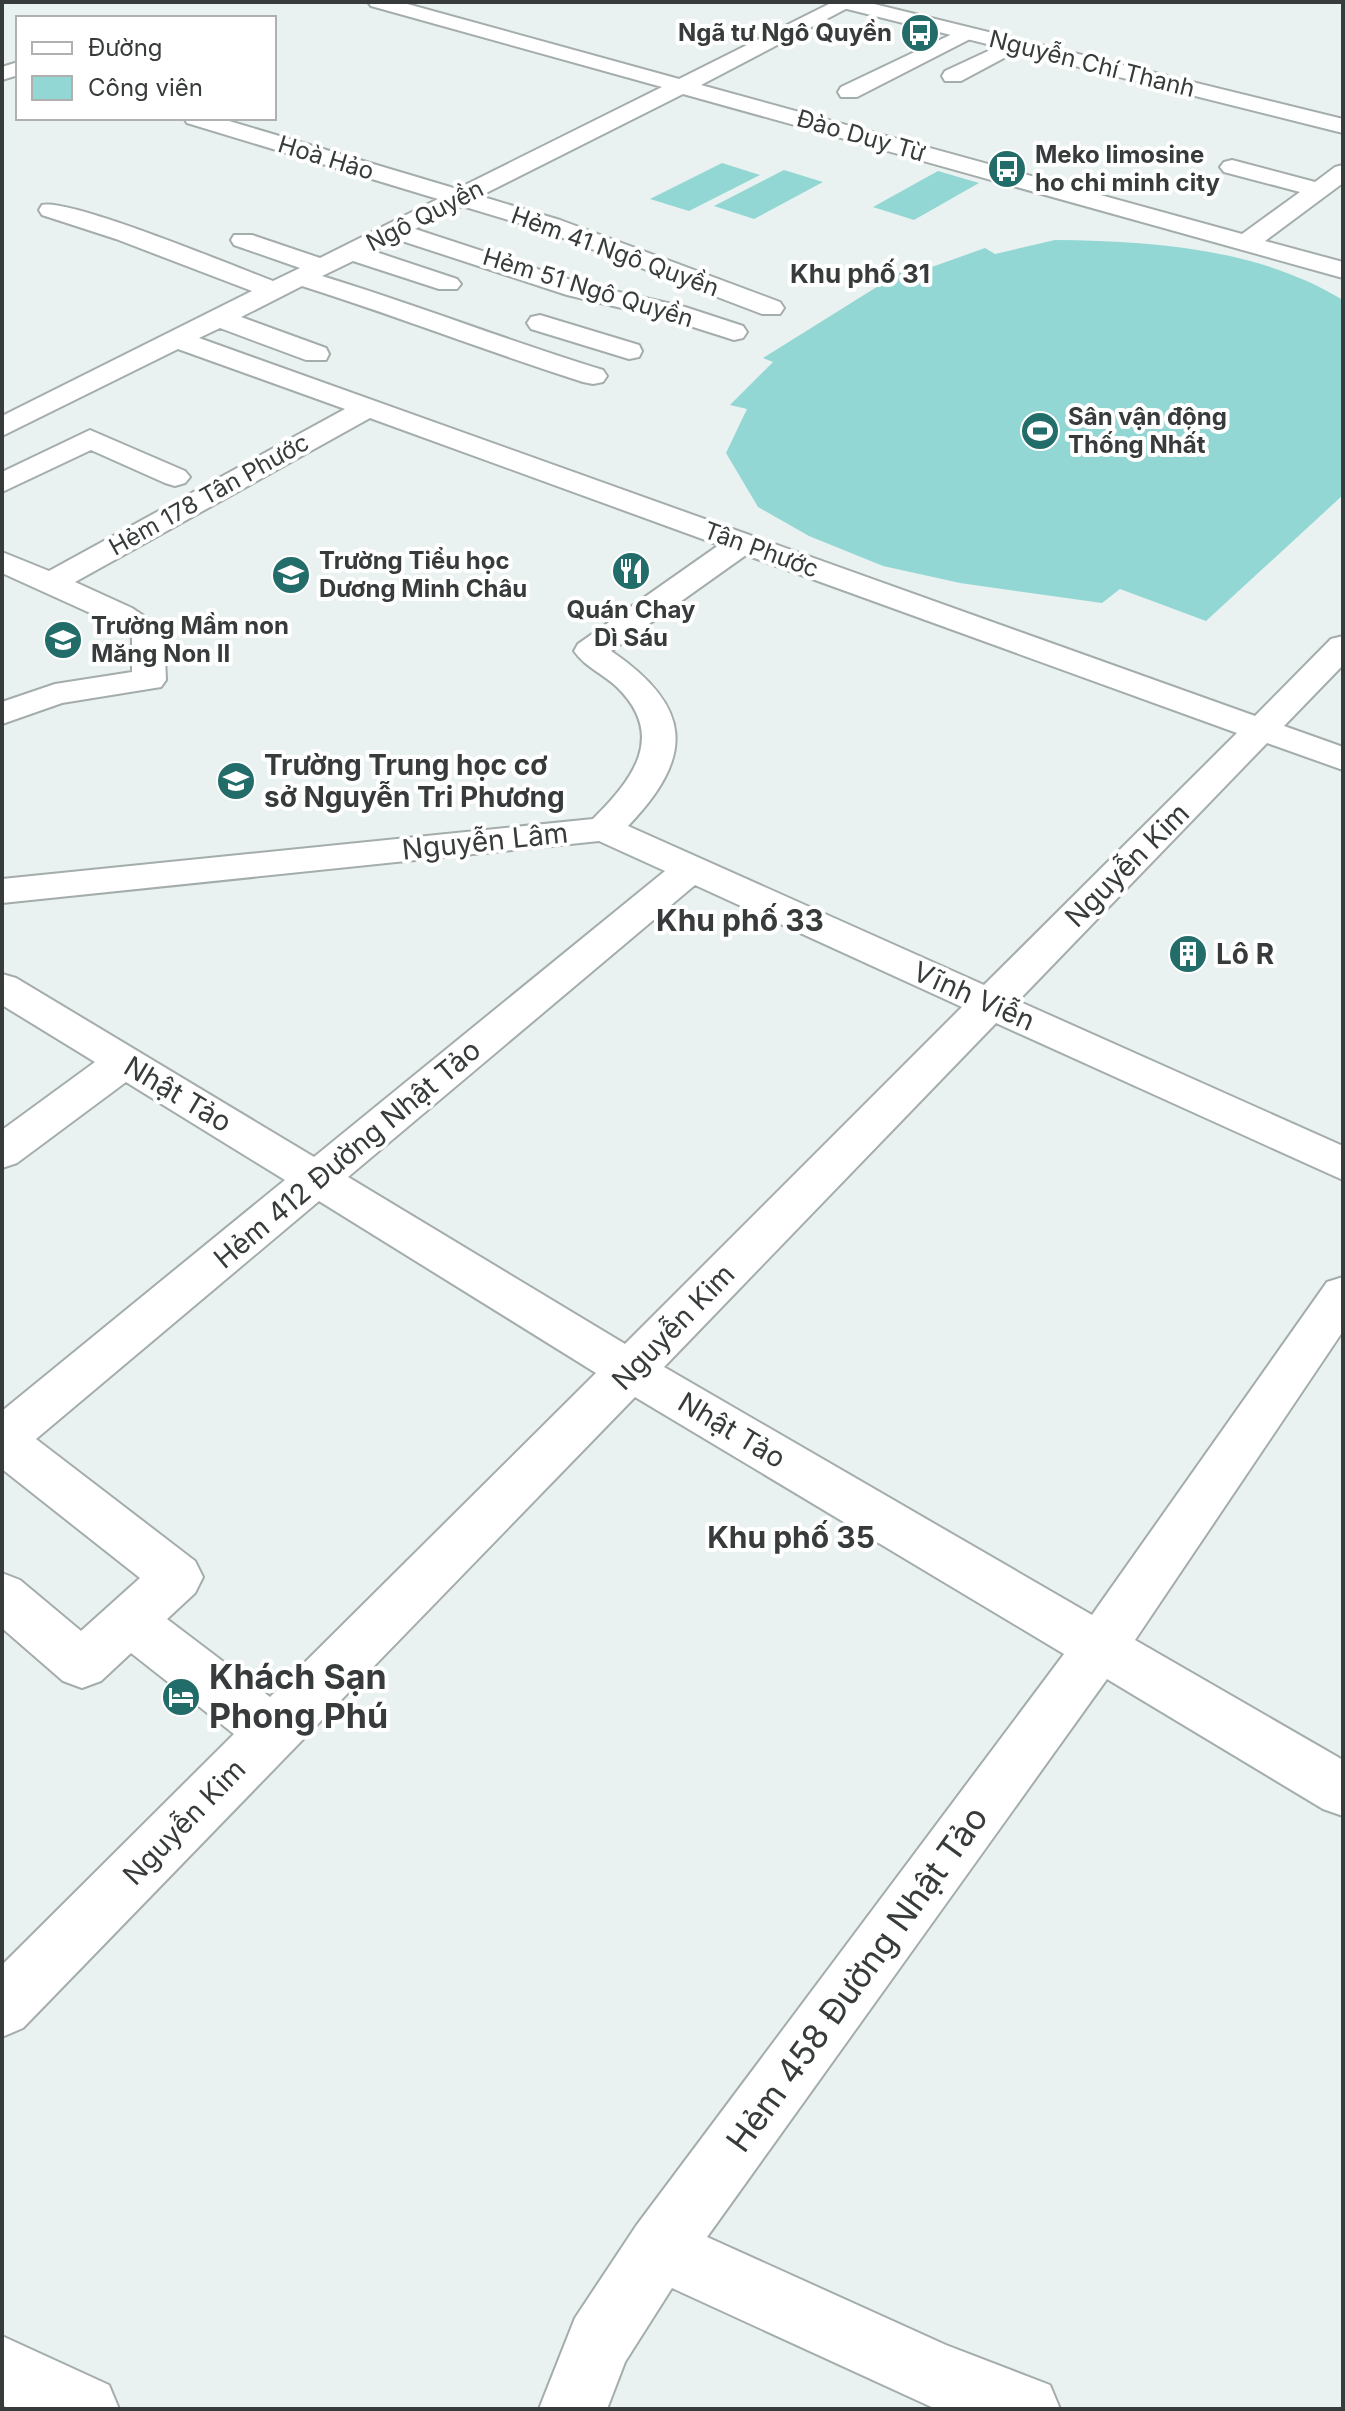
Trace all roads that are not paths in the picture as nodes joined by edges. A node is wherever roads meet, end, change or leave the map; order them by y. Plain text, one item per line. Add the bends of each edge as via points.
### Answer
1 (378, 2) edge
2 (846, 2) edge
3 (967, 33) junction
4 (1014, 45) junction
5 (953, 76) dead end
6 (683, 86) junction
7 (849, 92) dead end
8 (201, 120) edge
9 (1343, 126) edge
10 (1232, 167) dead end
11 (1343, 172) edge
12 (1319, 190) junction
13 (458, 199) junction
14 (51, 210) dead end
15 (396, 231) junction
16 (243, 240) dead end
17 (1246, 243) junction
18 (352, 252) junction
19 (1343, 270) edge
20 (295, 281) junction
21 (448, 284) dead end
22 (771, 308) dead end
23 (220, 319) junction
24 (540, 323) dead end
25 (376, 324) dead end
26 (734, 332) dead end
27 (179, 340) junction
28 (629, 351) dead end
29 (316, 354) dead end
30 (593, 376) dead end
31 (368, 408) junction
32 (7, 421) edge
33 (59, 455) junction
34 (175, 477) dead end
35 (2, 483) edge
36 (742, 543) junction
37 (2, 561) edge
38 (50, 583) junction
39 (1343, 646) edge
40 (2, 714) edge
41 (1261, 730) junction
42 (1343, 759) edge
43 (604, 829) junction
44 (692, 868) junction
45 (2, 891) edge
46 (2, 987) edge
47 (991, 1003) junction
48 (125, 1061) junction
49 (2, 1152) edge
50 (1343, 1164) edge
51 (317, 1178) junction
52 (1343, 1295) edge
53 (630, 1369) junction
54 (2, 1440) edge
55 (2, 1596) edge
56 (130, 1621) junction
57 (1100, 1647) junction
58 (273, 1732) junction
59 (1343, 1790) edge
60 (2, 2007) edge
61 (659, 2249) junction
62 (2, 2370) edge
63 (931, 2392) edge
64 (85, 2409) edge
65 (573, 2409) edge
66 (1026, 2409) edge

1 - 6 street, Đào Duy Từ
2 - 3 street, Nguyễn Chí Thanh
2 - 6 street, Ngô Quyền
3 - 4 street, Nguyễn Chí Thanh
3 - 7 street
4 - 5 street
4 - 9 street, Nguyễn Chí Thanh
6 - 13 street, Ngô Quyền
6 - 17 street, Đào Duy Từ
8 - 13 street, Hoà Hảo
10 - 12 street
11 - 12 street
12 - 17 street
13 - 15 street, Ngô Quyền
13 - 22 street, Hẻm 41 Ngô Quyền via 551,225
14 - 20 street
15 - 18 street, Ngô Quyền
15 - 26 street, Hẻm 51 Ngô Quyền via 588,294
16 - 20 street
17 - 19 street, Đào Duy Từ
18 - 20 street, Ngô Quyền
18 - 21 street
20 - 23 street, Ngô Quyền
20 - 25 street
20 - 30 street via 405,310 484,342
23 - 27 street, Ngô Quyền
23 - 29 street
24 - 28 street
27 - 31 street, Tân Phước
27 - 32 street, Ngô Quyền
31 - 36 street, Tân Phước
31 - 38 street, Hẻm 178 Tân Phước
32 - 33 street
33 - 34 street via 90,439
33 - 35 street
36 - 41 street, Tân Phước
36 - 43 street, Nguyễn Lâm via 590,651 631,682 660,730 650,778
37 - 38 street
38 - 40 street via 121,615 148,634 149,680 55,694
39 - 41 street, Nguyễn Kim
41 - 42 street, Tân Phước
41 - 47 street, Nguyễn Kim
43 - 44 street, Vĩnh Viễn
43 - 45 street, Nguyễn Lâm
44 - 47 street, Vĩnh Viễn
44 - 51 street, Hẻm 412 Đường Nhật Tảo
46 - 48 street, Nhật Tảo
47 - 50 street, Vĩnh Viễn
47 - 53 street, Nguyễn Kim
48 - 49 street
48 - 51 street, Nhật Tảo
51 - 53 street, Nhật Tảo
51 - 54 street, Hẻm 412 Đường Nhật Tảo
52 - 57 street, Hẻm 458 Đường Nhật Tảo
53 - 57 street, Nhật Tảo
53 - 58 street, Nguyễn Kim
54 - 56 street via 177,1577
55 - 56 street via 82,1664
56 - 58 street
57 - 59 street, Nhật Tảo
57 - 61 street, Hẻm 458 Đường Nhật Tảo
58 - 60 street, Nguyễn Kim
61 - 63 street
61 - 65 street, Hẻm 458 Đường Nhật Tảo via 599,2342
62 - 64 street
63 - 66 street

